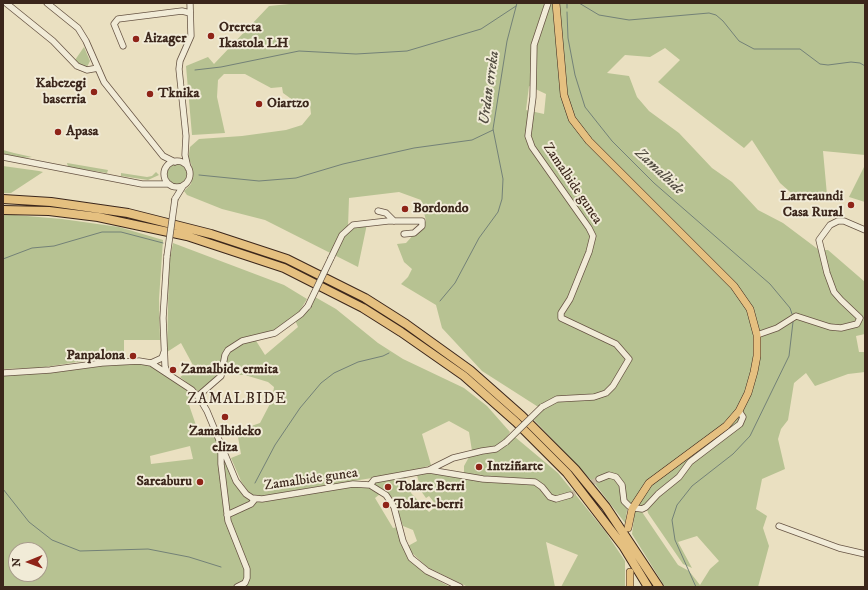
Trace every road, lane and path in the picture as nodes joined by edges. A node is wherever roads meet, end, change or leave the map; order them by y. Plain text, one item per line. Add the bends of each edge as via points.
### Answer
1 (6, 3) edge
2 (47, 3) edge
3 (190, 3) edge
4 (548, 3) edge
5 (556, 3) edge
6 (190, 12) junction
7 (123, 46) dead end
8 (98, 68) junction
9 (185, 151) junction
10 (162, 154) junction
11 (3, 157) edge
12 (175, 161) junction
13 (188, 168) junction
14 (165, 170) junction
15 (151, 183) junction
16 (169, 184) junction
17 (183, 186) junction
18 (175, 198) junction
19 (3, 199) edge
20 (3, 210) edge
21 (378, 211) dead end
22 (394, 221) junction
23 (865, 230) edge
24 (404, 234) dead end
25 (757, 335) junction
26 (163, 355) junction
27 (151, 363) junction
28 (165, 372) junction
29 (3, 373) edge
30 (198, 396) junction
31 (739, 411) junction
32 (221, 444) junction
33 (429, 470) junction
34 (599, 479) tunnel mouth
35 (370, 484) junction
36 (570, 495) tunnel mouth
37 (255, 499) junction
38 (629, 506) dead end
39 (635, 508) dead end
40 (227, 515) junction
41 (779, 526) dead end
42 (628, 528) dead end
43 (865, 554) edge
44 (630, 572) dead end
45 (237, 587) edge
46 (460, 587) edge
47 (630, 587) edge
48 (648, 587) edge
49 (659, 587) edge

1 - 8 street via 53,41 77,66 87,70
2 - 8 street via 78,28
3 - 6 street
4 - 33 street, Zamalbide gunea, bridge via 534,45 529,142 593,236 561,318 616,344 629,359 606,393 594,397 557,399 542,407 496,449 453,458
5 - 25 main road via 563,90 572,119 589,141 734,286 750,309
6 - 7 street via 118,19 114,24
6 - 9 street via 191,36 179,64 186,136
8 - 10 street via 108,87
9 - 12 street via 182,157
9 - 13 street
10 - 12 street via 167,159
10 - 14 street
11 - 15 street via 142,184
12 - 13 street via 182,162
12 - 14 street
13 - 17 street via 189,179
14 - 15 street via 159,179
14 - 16 street
15 - 16 street
16 - 17 street
16 - 18 street
17 - 18 street
18 - 26 street, bridge via 167,256
19 - 49 highway via 51,202 128,213 212,234 287,259 365,298 470,370 575,468 606,508
20 - 48 highway via 49,211 98,217 187,236 284,268 363,308 464,376 516,422 567,474 623,546
21 - 22 street via 386,213
22 - 24 street via 422,221 422,226 414,233
22 - 30 street, bridge via 353,225 342,235 308,306 301,314 275,333 242,341 228,350 225,354 222,376
23 - 25 street via 838,221 830,225 819,240 834,292 860,318 857,324 836,327 796,316 777,328
25 - 31 main road via 754,372
26 - 27 street
26 - 28 street
27 - 28 street, Zamalbide gunea
27 - 29 street via 102,363
28 - 30 street, Zamalbide gunea
30 - 32 street, Zamalbide gunea via 206,408
31 - 39 street via 743,417 740,424 690,462 679,477 646,507
31 - 42 main road via 726,426 649,483 634,505
32 - 37 street, Zamalbide gunea via 239,485 246,494
32 - 40 street
33 - 35 street, Zamalbide gunea via 374,480
33 - 36 street, Zamalbide gunea via 483,479 535,482 556,500
34 - 38 street via 609,475 616,477 621,482 624,501
35 - 37 street, Zamalbide gunea via 353,484
35 - 46 street, Zamalbide gunea via 386,495 394,506 403,540 411,558 427,571
37 - 40 street via 251,504
40 - 45 street via 247,569 245,582
41 - 43 street via 839,548
44 - 47 main road

